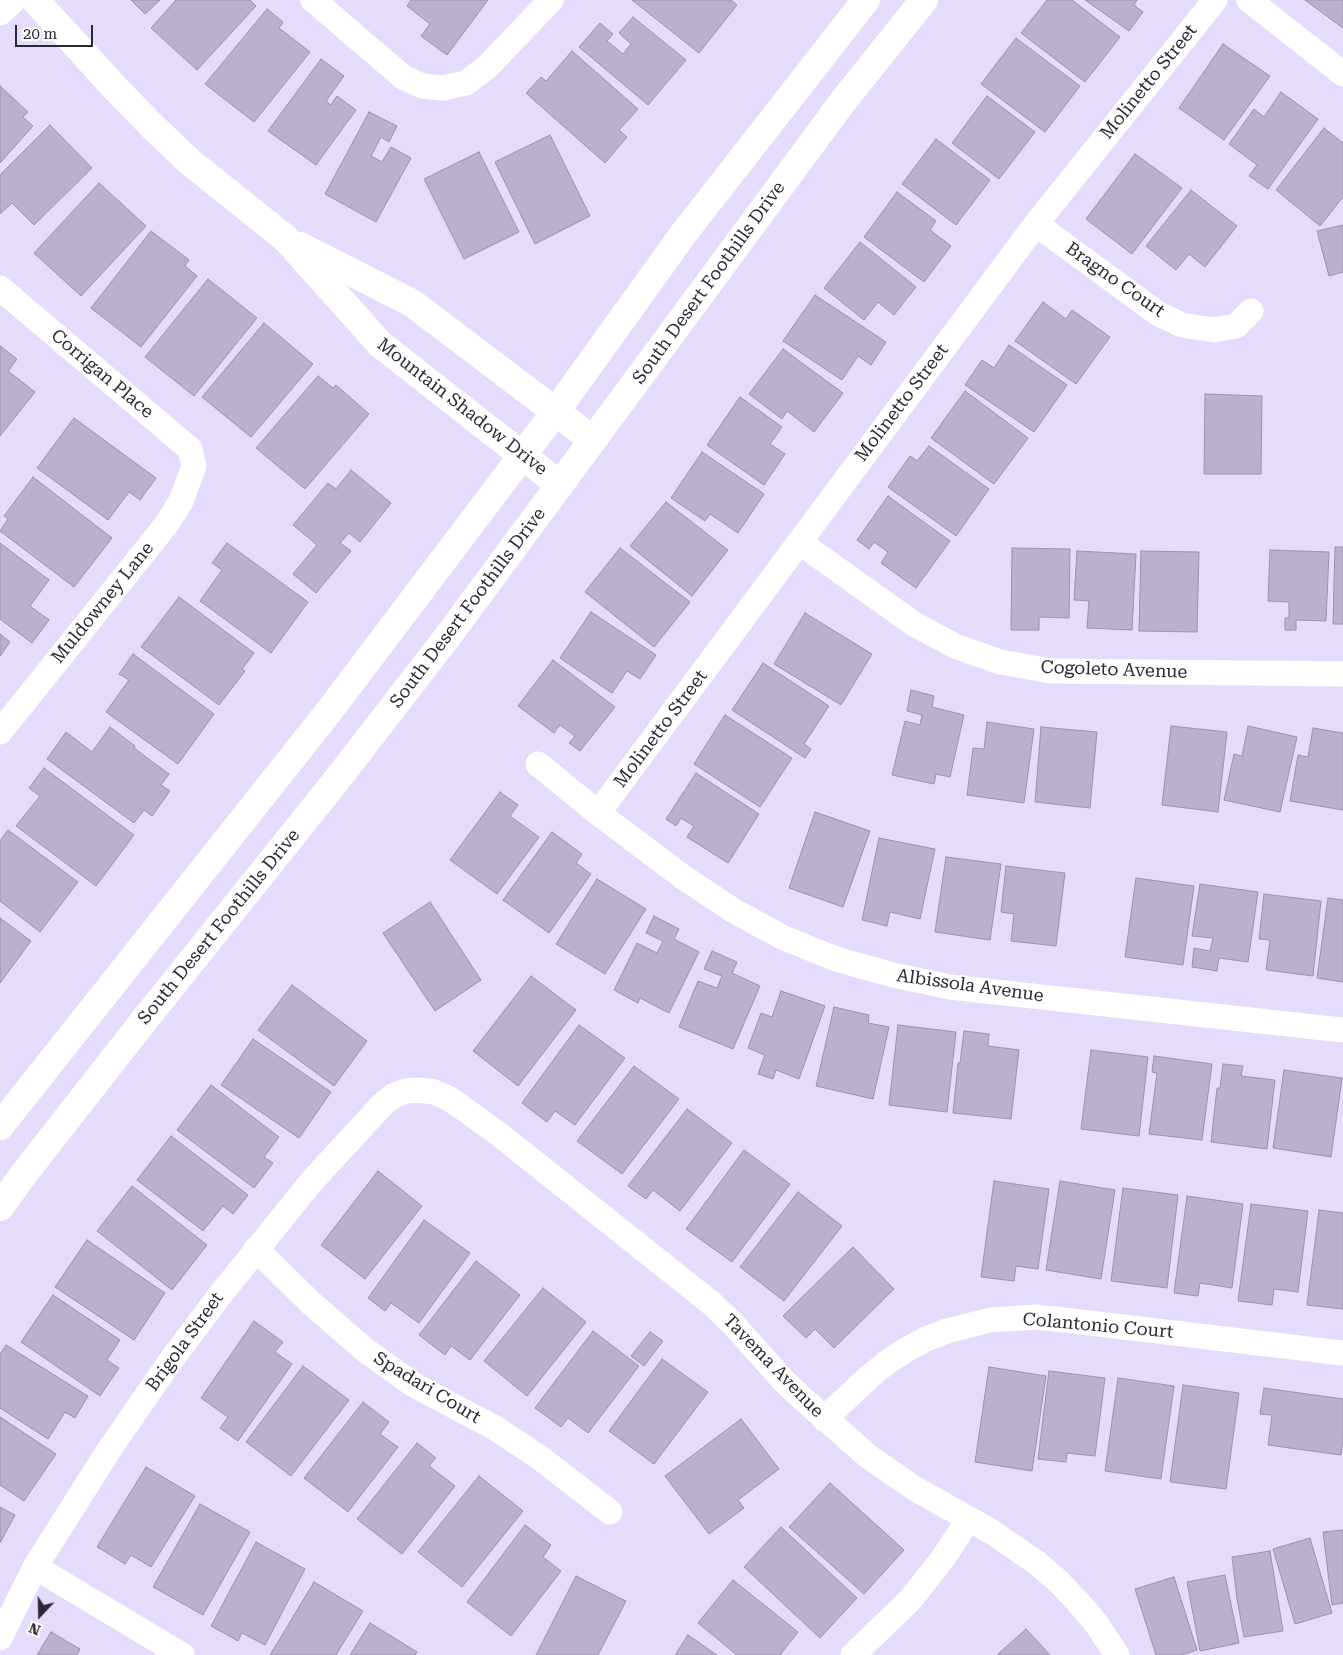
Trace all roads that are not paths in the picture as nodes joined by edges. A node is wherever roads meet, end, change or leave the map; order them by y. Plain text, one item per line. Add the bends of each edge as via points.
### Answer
1 (14, 0) edge
2 (35, 0) edge
3 (313, 0) edge
4 (551, 0) edge
5 (866, 0) edge
6 (924, 0) edge
7 (1215, 0) edge
8 (1249, 0) edge
9 (0, 13) edge
10 (1343, 74) edge
11 (1036, 224) junction
12 (285, 238) junction
13 (0, 288) edge
14 (1251, 311) dead end
15 (556, 412) junction
16 (593, 440) junction
17 (523, 456) junction
18 (194, 466) joint
19 (560, 484) junction
20 (800, 542) junction
21 (1343, 674) edge
22 (0, 732) edge
23 (538, 764) dead end
24 (598, 813) junction
25 (1343, 1030) edge
26 (419, 1090) joint
27 (0, 1126) edge
28 (0, 1207) edge
29 (256, 1249) junction
30 (1343, 1353) edge
31 (824, 1419) junction
32 (610, 1512) dead end
33 (969, 1519) junction
34 (35, 1568) junction
35 (0, 1638) edge
36 (182, 1655) edge
37 (853, 1655) edge
38 (1117, 1655) edge

1 - 9 street
2 - 12 main road, Mountain Shadow Drive via 154,128 190,162
3 - 4 street via 403,77 422,86 443,88 466,83 487,67
5 - 15 main road via 684,233
6 - 16 main road, South Desert Foothills Drive via 844,100
7 - 11 street, Molinetto Street
8 - 10 street
11 - 14 street, Bragno Court via 1157,314 1182,325 1214,330 1236,326
11 - 20 street, Molinetto Street
12 - 15 main road, Mountain Shadow Drive via 412,303
12 - 17 main road, Mountain Shadow Drive via 380,344
13 - 18 street, Corrigan Place via 190,449
15 - 16 main road, Mountain Shadow Drive
15 - 17 main road
16 - 19 main road, South Desert Foothills Drive
17 - 19 main road, Mountain Shadow Drive
17 - 27 main road via 330,710
18 - 22 street, Muldowney Lane via 181,501 166,524
19 - 28 main road, South Desert Foothills Drive via 343,772
20 - 21 street, Cogoleto Avenue via 914,624 955,646 1000,662 1051,671
20 - 24 street, Molinetto Street
23 - 24 street, Albissola Avenue
24 - 25 street, Albissola Avenue via 734,911 784,938 836,959 950,987
26 - 29 street, Brigola Street via 394,1096 382,1105 334,1155
26 - 31 street, Tavema Avenue via 441,1095 500,1135 711,1303
29 - 32 street, Spadari Court via 365,1350 414,1385 495,1428 539,1457
29 - 34 street, Brigola Street via 147,1393
30 - 31 street, Colantonio Court via 1056,1319 990,1320 947,1331 906,1350 868,1378
31 - 33 street, Tavema Avenue via 889,1471
33 - 37 street via 910,1600
33 - 38 street, Tavema Avenue via 1014,1546 1058,1581 1096,1623
34 - 35 street, Brigola Street
34 - 36 street

